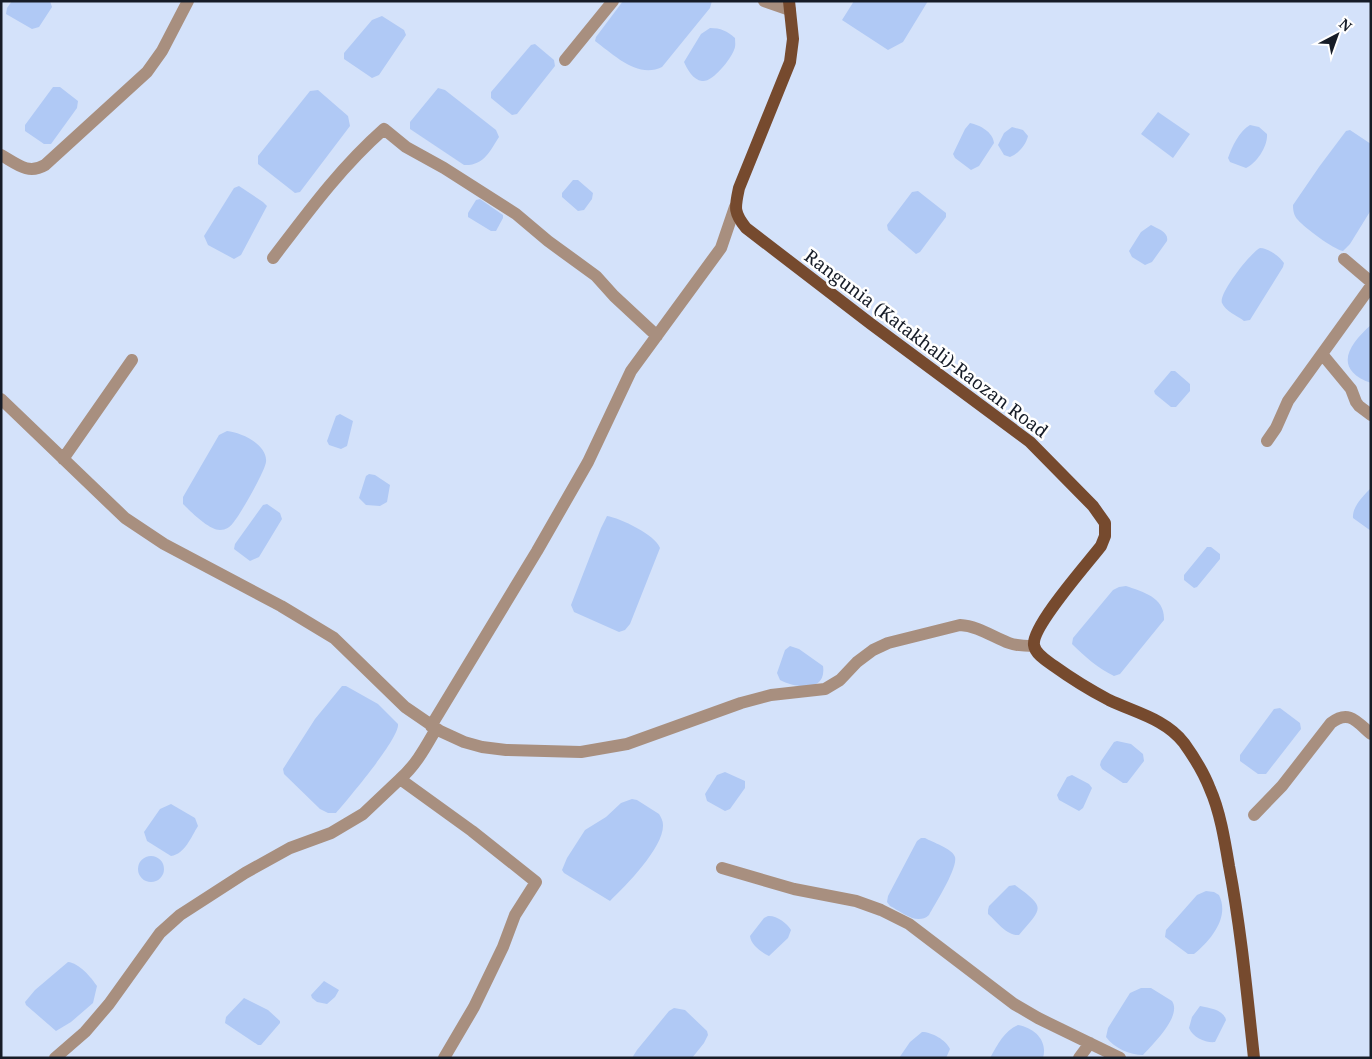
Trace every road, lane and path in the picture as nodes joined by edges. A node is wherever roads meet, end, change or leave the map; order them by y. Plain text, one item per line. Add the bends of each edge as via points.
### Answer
1 (188, 1) edge
2 (613, 1) edge
3 (764, 1) edge
4 (789, 6) edge
5 (565, 60) dead end
6 (1, 155) edge
7 (735, 208) junction
8 (273, 258) dead end
9 (1344, 260) dead end
10 (1371, 282) edge
11 (1371, 286) edge
12 (656, 336) junction
13 (1322, 354) junction
14 (132, 360) dead end
15 (1, 399) edge
16 (1371, 415) edge
17 (1267, 441) dead end
18 (64, 459) junction
19 (1034, 646) junction
20 (434, 727) junction
21 (1371, 734) edge
22 (400, 779) junction
23 (1254, 815) dead end
24 (722, 868) dead end
25 (1090, 1043) junction
26 (55, 1058) edge
27 (444, 1058) edge
28 (1079, 1058) edge
29 (1120, 1058) edge
30 (1254, 1058) edge

1 - 6 street via 147,72 45,165 31,170
2 - 5 street
3 - 4 street
4 - 7 main road via 793,39 790,62 739,188
7 - 12 street via 721,248
7 - 19 main road, Rangunia (Katakhali)-Raozan Road via 746,228 1030,442 1093,506 1105,523 1102,546 1060,597 1038,630
8 - 12 street via 322,192 360,150 384,130 406,147 516,214 596,276
9 - 10 street
11 - 13 street
12 - 20 street via 631,371 588,462
13 - 16 street via 1351,389 1359,406
13 - 17 street via 1288,401
14 - 18 street
15 - 18 street
18 - 20 street via 125,518 164,544 334,638 405,707
19 - 20 street via 1019,646 967,626 950,627 872,650 840,680 825,689 771,695 627,744 581,752 482,747
19 - 30 main road via 1046,661 1085,687 1169,729 1182,741 1199,766 1211,790 1225,842 1236,901
20 - 22 street via 421,755
21 - 23 street via 1350,717 1336,719
22 - 26 street via 363,814 331,833 290,848 245,873 180,916 160,933 85,1032
22 - 27 street via 536,882 515,915 474,1007
24 - 25 street via 881,910 909,924 1014,1004
25 - 28 street
25 - 29 street

